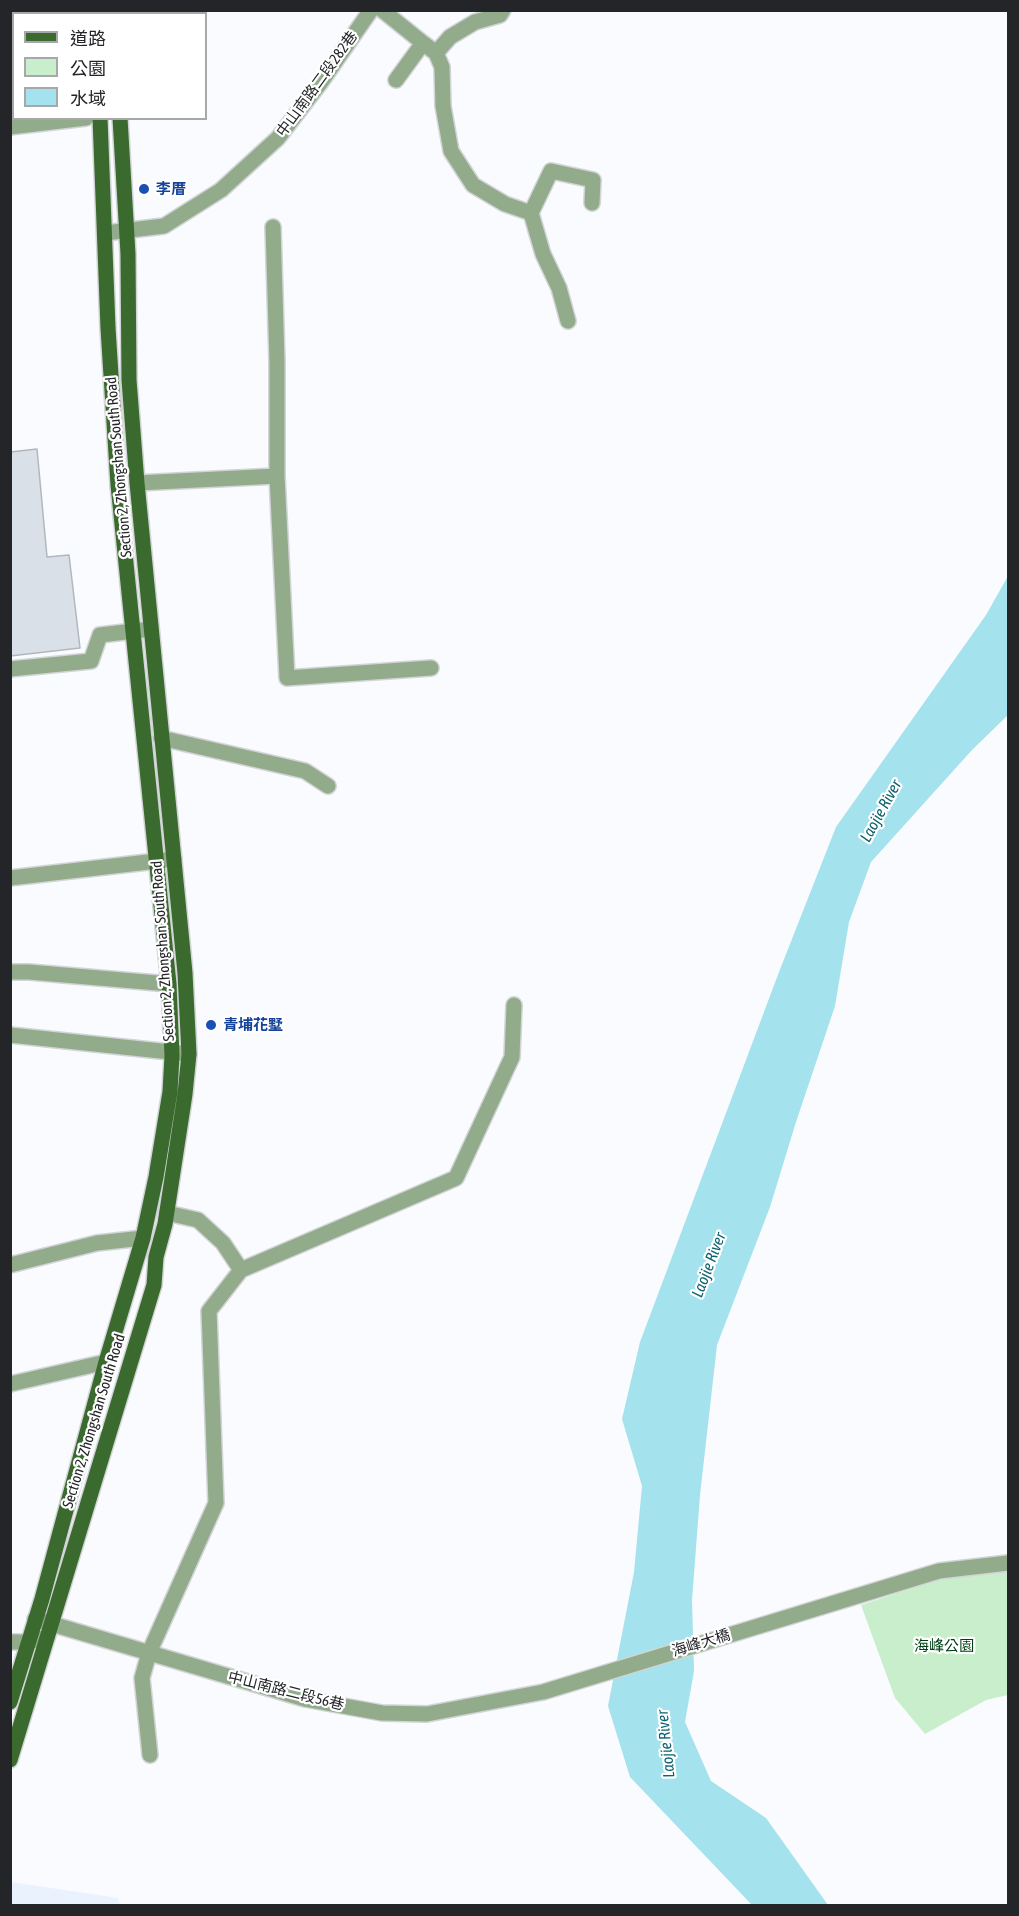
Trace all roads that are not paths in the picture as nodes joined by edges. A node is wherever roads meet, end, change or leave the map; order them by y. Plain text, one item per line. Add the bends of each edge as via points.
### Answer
1 (370, 10) edge
2 (382, 10) edge
3 (503, 10) edge
4 (423, 43) junction
5 (436, 53) junction
6 (396, 80) dead end
7 (69, 120) edge
8 (99, 120) edge
9 (120, 120) edge
10 (10, 127) edge
11 (592, 204) dead end
12 (531, 213) junction
13 (273, 227) dead end
14 (126, 231) junction
15 (105, 233) junction
16 (568, 321) dead end
17 (277, 476) junction
18 (137, 483) junction
19 (151, 629) junction
20 (133, 631) junction
21 (432, 668) dead end
22 (10, 669) edge
23 (161, 738) junction
24 (328, 786) dead end
25 (174, 859) junction
26 (156, 861) junction
27 (10, 878) edge
28 (10, 972) edge
29 (169, 984) junction
30 (514, 1005) dead end
31 (10, 1035) edge
32 (172, 1053) junction
33 (189, 1054) junction
34 (167, 1213) junction
35 (143, 1238) junction
36 (10, 1265) edge
37 (241, 1270) junction
38 (106, 1362) junction
39 (10, 1384) edge
40 (1008, 1563) edge
41 (36, 1619) junction
42 (49, 1631) junction
43 (10, 1642) edge
44 (29, 1642) junction
45 (149, 1653) junction
46 (33, 1686) junction
47 (543, 1692) joint
48 (12, 1694) edge
49 (150, 1755) dead end
50 (11, 1759) edge

1 - 14 street, 中山南路二段282巷 via 278,138 221,190 164,226
2 - 4 street
3 - 5 street via 500,15 475,22 450,37
4 - 5 street
4 - 6 street
5 - 12 street via 442,67 443,106 451,151 472,185 505,204
7 - 10 street
8 - 15 main road, Section 2, Zhongshan South Road
9 - 14 main road, Section 2, Zhongshan South Road
11 - 12 street via 593,180 551,171
12 - 16 street
13 - 17 street
14 - 15 street, 中山南路二段282巷
14 - 18 main road, Section 2, Zhongshan South Road via 129,380
15 - 20 main road, Section 2, Zhongshan South Road via 118,485
17 - 18 street
17 - 21 street via 286,678
18 - 19 main road, Section 2, Zhongshan South Road
19 - 20 street
19 - 23 main road, Section 2, Zhongshan South Road
20 - 22 street via 100,635 91,661
20 - 26 main road, Section 2, Zhongshan South Road
23 - 24 street via 305,771
23 - 25 main road, Section 2, Zhongshan South Road
25 - 26 street
25 - 33 main road, Section 2, Zhongshan South Road
26 - 27 street
26 - 29 main road, Section 2, Zhongshan South Road
28 - 29 street
29 - 32 main road, Section 2, Zhongshan South Road
30 - 37 street via 512,1057 456,1178
31 - 32 street
32 - 33 street
32 - 35 main road, Section 2, Zhongshan South Road via 170,1092
33 - 34 main road, Section 2, Zhongshan South Road
34 - 37 street via 198,1220 224,1244
34 - 42 main road, Section 2, Zhongshan South Road via 156,1257 154,1285
35 - 36 street via 97,1244
35 - 38 main road, Section 2, Zhongshan South Road
37 - 45 street via 209,1311 216,1503
38 - 39 street
38 - 41 main road, Section 2, Zhongshan South Road
40 - 47 street, 海峰大橋 via 939,1571
41 - 42 street, 中山南路二段56巷
41 - 44 main road, Section 2, Zhongshan South Road
42 - 44 street
42 - 45 street, 中山南路二段56巷
42 - 46 main road, Section 2, Zhongshan South Road
43 - 44 street
44 - 48 main road, Section 2, Zhongshan South Road
45 - 47 street, 中山南路二段56巷 via 305,1699 382,1713 427,1714
45 - 49 street via 142,1678
46 - 48 street
46 - 50 main road, Section 2, Zhongshan South Road

